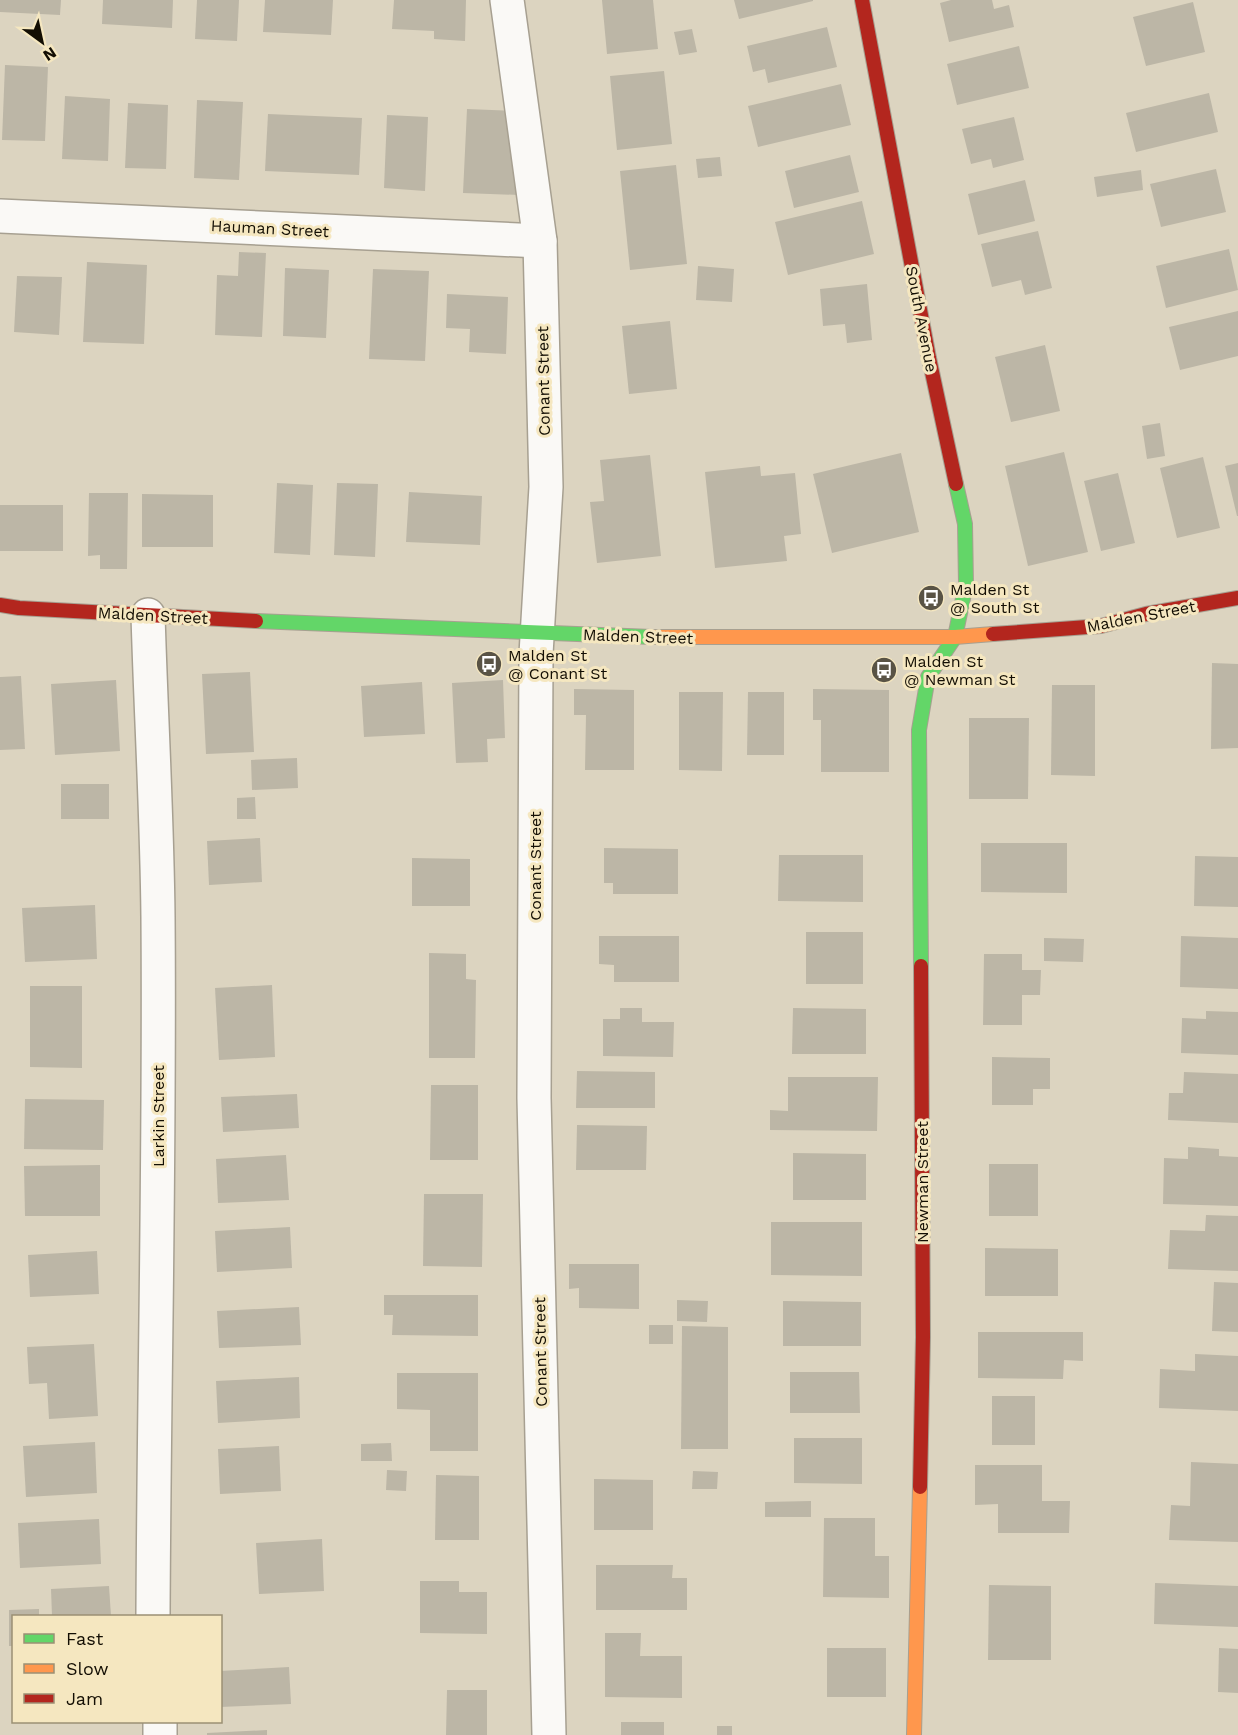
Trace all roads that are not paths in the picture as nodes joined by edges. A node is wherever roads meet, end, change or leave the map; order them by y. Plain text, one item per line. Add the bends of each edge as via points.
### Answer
1 (507, 0) edge
2 (862, 0) edge
3 (0, 216) edge
4 (540, 241) junction
5 (1238, 598) edge
6 (0, 605) edge
7 (148, 615) junction
8 (538, 632) junction
9 (955, 638) junction
10 (153, 1615) edge
11 (549, 1735) edge
12 (914, 1735) edge

1 - 4 street, Conant Street
2 - 9 street, South Avenue via 929,358 965,524 966,584
3 - 4 street, Hauman Street
4 - 8 street, Conant Street via 546,487
5 - 9 street, Malden Street via 1101,626
6 - 7 street, Malden Street
7 - 8 street, Malden Street
7 - 10 street, Larkin Street via 158,915
8 - 9 street, Malden Street via 672,638
8 - 11 street, Conant Street via 534,1098
9 - 12 street, Newman Street via 928,677 919,730 923,1337

